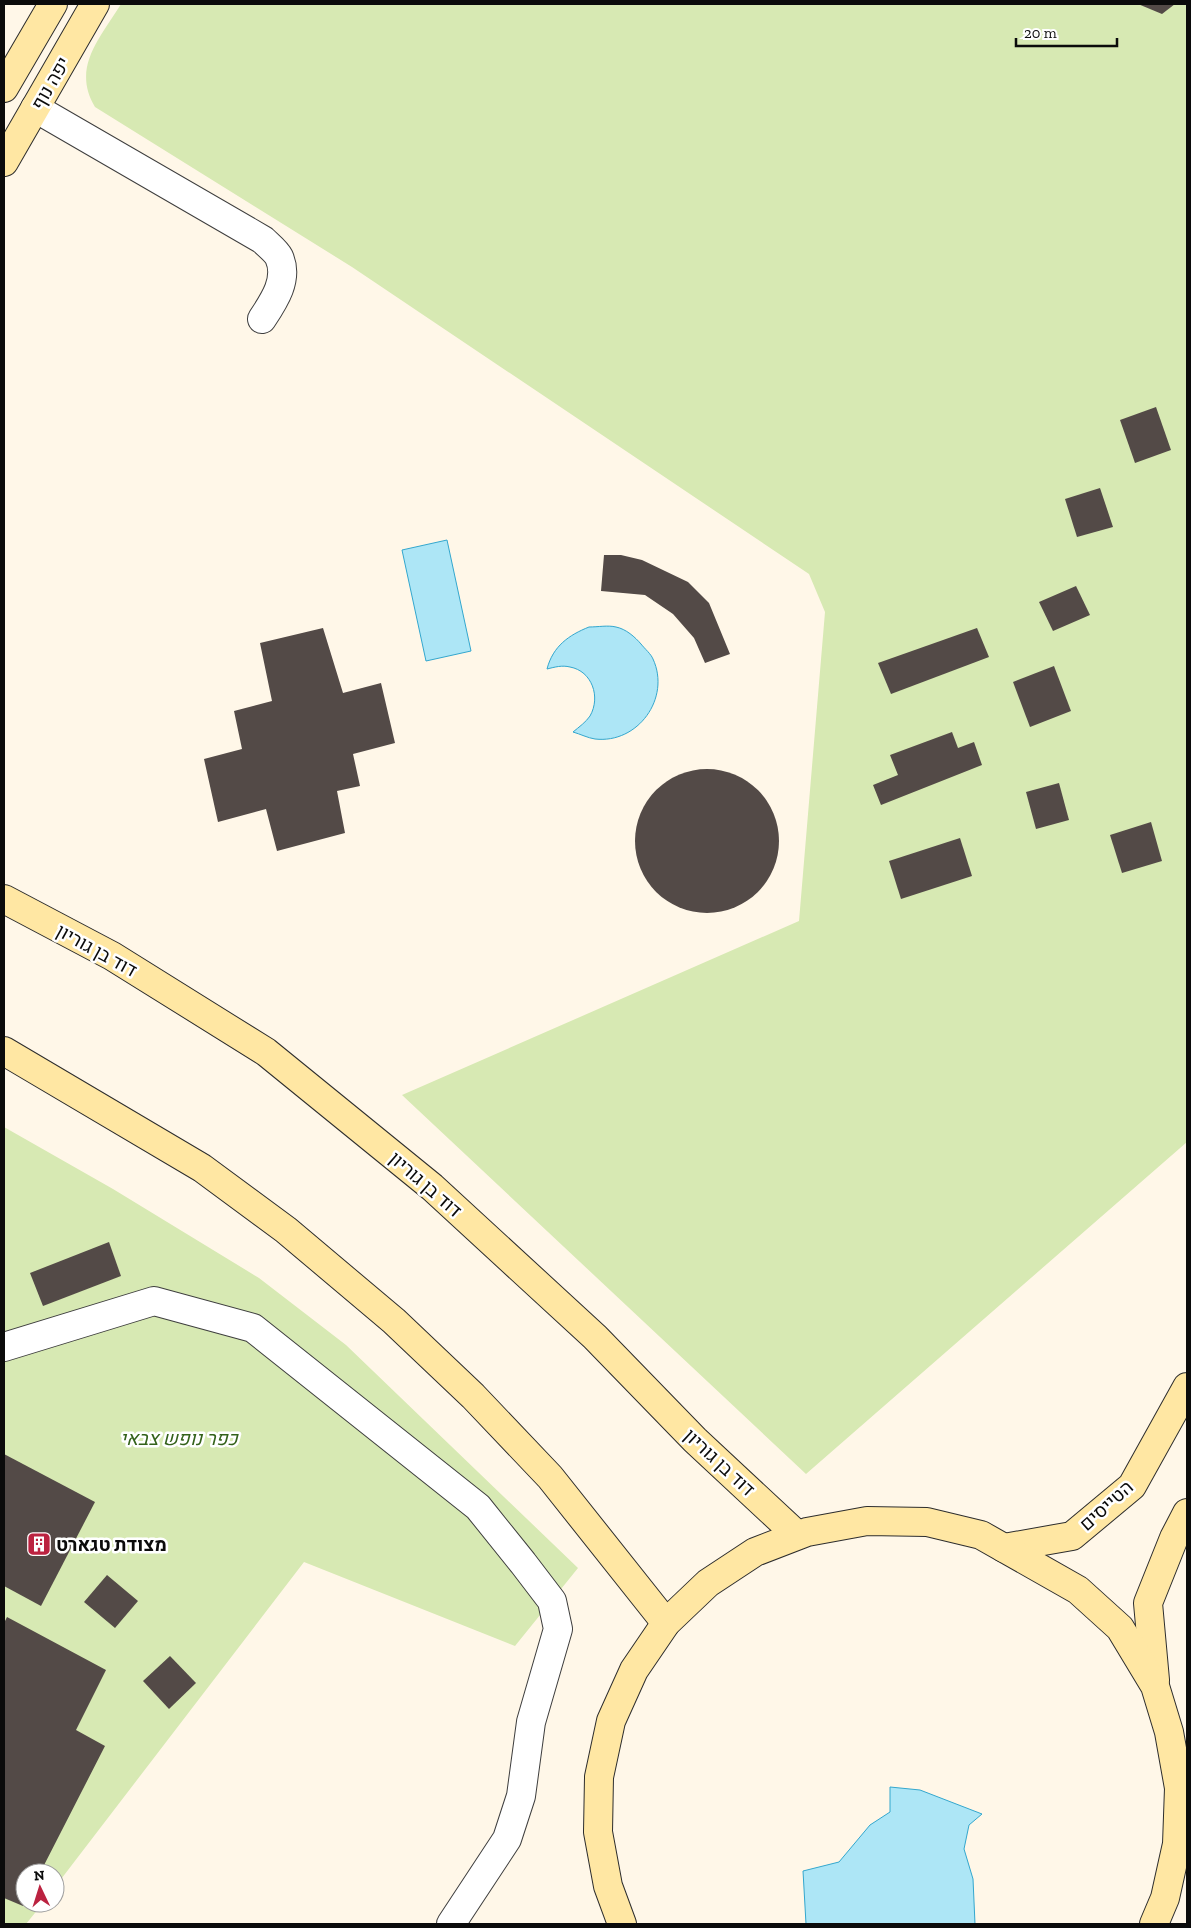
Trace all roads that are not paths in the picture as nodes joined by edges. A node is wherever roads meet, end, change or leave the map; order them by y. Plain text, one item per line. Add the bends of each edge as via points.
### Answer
1 (53, 4) edge
2 (96, 4) edge
3 (4, 88) edge
4 (35, 108) junction
5 (4, 162) edge
6 (262, 319) dead end
7 (4, 899) edge
8 (4, 1051) edge
9 (4, 1347) edge
10 (1187, 1387) edge
11 (1187, 1513) edge
12 (797, 1535) junction
13 (1004, 1548) junction
14 (666, 1623) junction
15 (1155, 1686) junction
16 (451, 1924) edge
17 (622, 1924) edge
18 (1154, 1924) edge

1 - 3 main road, יפה נוף
2 - 4 main road, יפה נוף
4 - 5 main road, יפה נוף
4 - 6 street via 263,240 279,257 282,279 276,298
7 - 12 main road, דוד בן גוריון via 112,956 266,1052 432,1187 594,1337 695,1440
8 - 14 main road via 202,1168 286,1230 394,1321 550,1476
9 - 16 street via 154,1301 253,1328 478,1507 529,1570 552,1601 558,1629 531,1722 521,1796 507,1839
10 - 13 main road, הטייסים via 1132,1486 1072,1536
11 - 15 main road via 1148,1603
12 - 13 main road via 867,1521 928,1522 981,1535
12 - 14 main road via 755,1552 708,1582
13 - 15 main road via 1078,1590 1106,1615 1120,1628
14 - 17 main road via 634,1670 611,1721 599,1777 598,1832 608,1886
15 - 18 main road via 1169,1732 1179,1788 1178,1844 1166,1898

